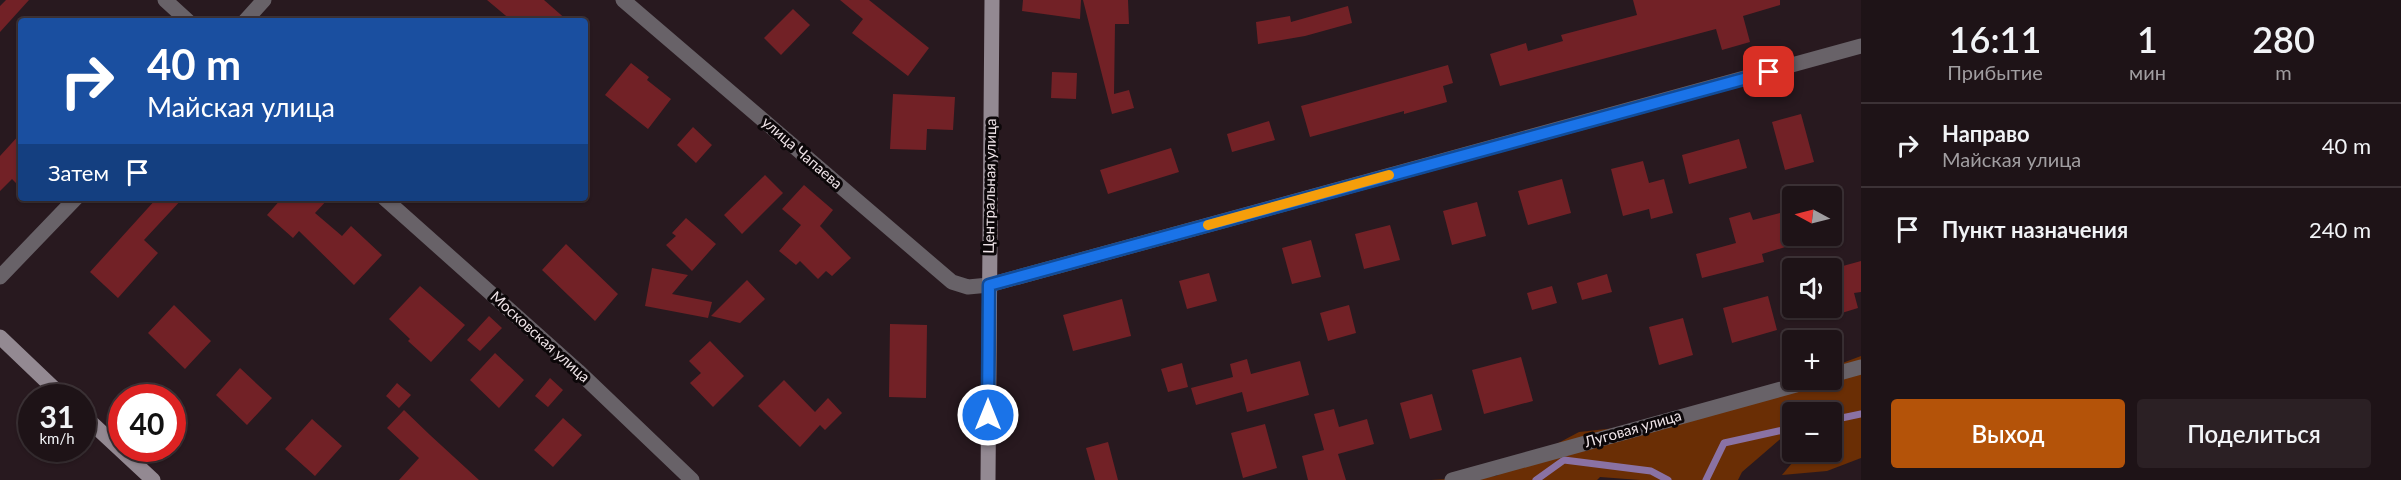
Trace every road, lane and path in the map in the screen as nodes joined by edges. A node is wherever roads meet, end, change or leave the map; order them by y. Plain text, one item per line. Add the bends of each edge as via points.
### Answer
1 (165, 0) edge
2 (264, 0) edge
3 (624, 0) edge
4 (992, 0) edge
5 (185, 18) edge
6 (247, 18) edge
7 (1861, 46) edge
8 (73, 201) edge
9 (387, 201) edge
10 (0, 278) edge
11 (989, 285) junction
12 (0, 337) edge
13 (1861, 367) edge
14 (1842, 372) edge
15 (49, 384) edge
16 (1782, 389) edge
17 (96, 427) edge
18 (153, 480) edge
19 (692, 480) edge
20 (988, 480) edge
21 (1452, 480) edge

1 - 5 street
2 - 6 street
3 - 11 street, улица Чапаева via 952,282 968,287
4 - 11 street, Центральная улица
7 - 11 street, улица Чапаева
8 - 10 street
9 - 19 street, Московская улица via 578,371
11 - 20 street, Центральная улица
12 - 15 street
13 - 14 street
16 - 21 street, Луговая улица
17 - 18 street

